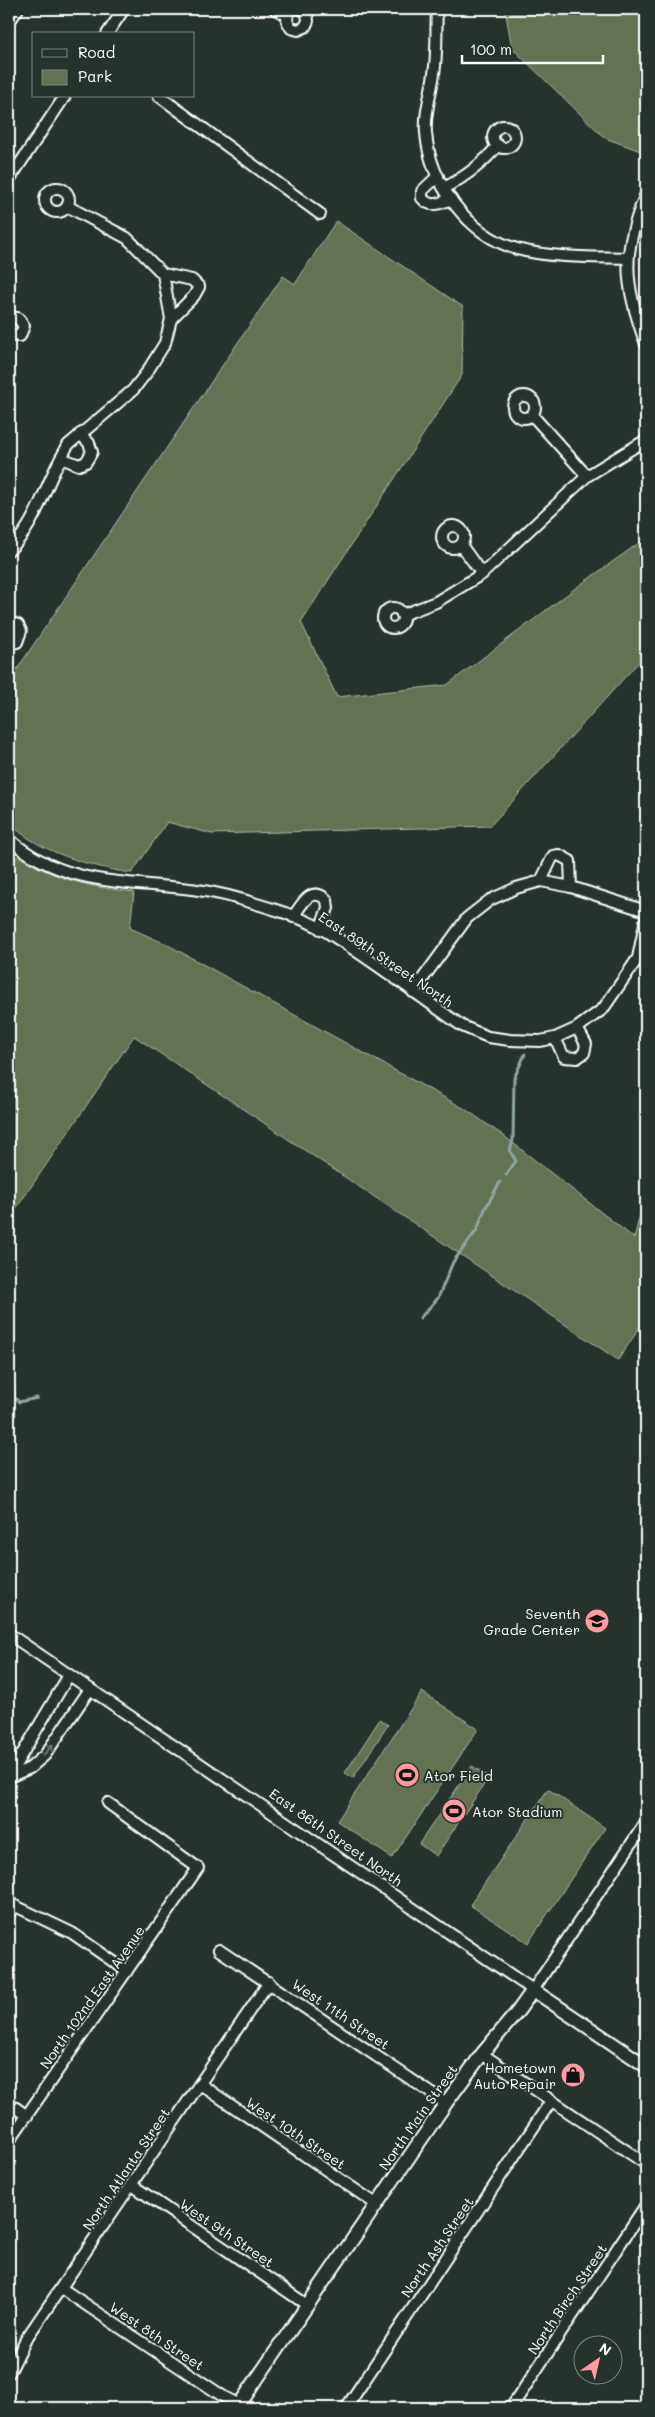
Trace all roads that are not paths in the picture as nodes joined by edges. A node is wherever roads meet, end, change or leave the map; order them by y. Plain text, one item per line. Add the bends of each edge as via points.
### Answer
1 (18, 9) edge
2 (124, 9) edge
3 (275, 9) edge
4 (302, 9) edge
5 (437, 9) edge
6 (290, 12) edge
7 (9, 22) edge
8 (108, 32) edge
9 (64, 98) edge
10 (162, 98) edge
11 (498, 145) dead end
12 (438, 176) junction
13 (9, 180) edge
14 (444, 188) junction
15 (646, 194) edge
16 (451, 199) junction
17 (67, 206) dead end
18 (320, 214) dead end
19 (627, 258) junction
20 (163, 274) junction
21 (9, 318) edge
22 (171, 319) junction
23 (644, 329) edge
24 (9, 336) edge
25 (646, 344) edge
26 (532, 415) dead end
27 (80, 434) junction
28 (646, 440) edge
29 (61, 458) junction
30 (587, 476) junction
31 (460, 545) dead end
32 (9, 550) edge
33 (482, 574) junction
34 (402, 615) dead end
35 (9, 622) edge
36 (9, 644) edge
37 (9, 839) edge
38 (541, 881) junction
39 (571, 887) junction
40 (646, 911) edge
41 (293, 917) junction
42 (646, 919) edge
43 (320, 929) junction
44 (413, 992) junction
45 (577, 1028) junction
46 (555, 1038) junction
47 (9, 1634) edge
48 (69, 1675) junction
49 (90, 1689) junction
50 (9, 1777) edge
51 (108, 1803) dead end
52 (646, 1822) edge
53 (10, 1907) edge
54 (219, 1950) dead end
55 (127, 1971) junction
56 (269, 1982) junction
57 (533, 1990) junction
58 (482, 2054) junction
59 (646, 2066) edge
60 (200, 2084) junction
61 (551, 2101) junction
62 (9, 2103) edge
63 (446, 2103) junction
64 (27, 2116) junction
65 (9, 2141) edge
66 (646, 2164) edge
67 (132, 2185) junction
68 (376, 2204) junction
69 (646, 2205) edge
70 (61, 2288) junction
71 (307, 2305) junction
72 (9, 2373) edge
73 (241, 2407) edge
74 (346, 2408) edge
75 (511, 2408) edge

1 - 7 street
2 - 8 street
3 - 6 street
4 - 6 street via 307,13 308,21 300,30 290,27 287,21
5 - 12 street via 435,66 426,131 430,158
9 - 13 street
10 - 18 street
11 - 14 street via 490,156 464,177
12 - 14 street
12 - 16 street via 422,191 422,198 426,204 434,205
14 - 16 street
15 - 19 street via 636,218
16 - 19 street via 458,210 486,234 517,249
17 - 20 street via 127,238
19 - 23 street via 633,309
20 - 22 street
20 - 22 street via 192,280 199,288
21 - 24 street via 18,318 24,326 20,336
22 - 27 street via 165,343 147,372 128,394
23 - 25 street
26 - 30 street
27 - 29 street via 68,445
27 - 29 street via 91,448 89,459 79,465
28 - 30 street
29 - 32 street via 33,519
30 - 33 street
31 - 33 street
33 - 34 street via 436,602
35 - 36 street via 18,625 21,635 17,642
37 - 41 street, East 89th Street North via 62,871 110,883 184,888 218,894
38 - 39 street
38 - 39 street via 554,856 559,855 570,861
38 - 44 street via 490,900 468,918
39 - 40 street
41 - 43 street, East 89th Street North
41 - 43 street via 309,895 322,896 327,900 328,908
42 - 45 street, East 89th Street North via 638,958 604,1009
43 - 44 street, East 89th Street North
44 - 46 street, East 89th Street North via 462,1026 488,1037 540,1041
45 - 46 street, East 89th Street North
45 - 46 street via 586,1044 584,1053 577,1058 564,1057
47 - 48 street, East 86th Street North
48 - 49 street, East 86th Street North
48 - 50 street
50 -> 49 street via 30,1768 45,1755
49 - 57 street, East 86th Street North
51 - 55 street, North 102nd East Avenue via 198,1868
52 - 57 street, North Main Street
53 - 55 street via 72,1933
54 - 56 street, West 11th Street
55 - 64 street, North 102nd East Avenue
56 - 60 street, North Atlanta Street
56 - 63 street, West 11th Street
57 - 58 main road, North Main Street
57 - 59 main road, East 86th Street North
58 - 61 street
58 - 63 main road, North Main Street
60 - 67 street, North Atlanta Street
60 - 68 street, West 10th Street
61 - 66 street
61 - 74 street, North Ash Street
62 - 64 street
63 - 68 main road, North Main Street
64 - 65 street, North 102nd East Avenue
67 - 70 street, North Atlanta Street
67 - 71 street, West 9th Street
68 - 71 main road, North Main Street
69 - 75 street, North Birch Street
70 - 72 street, North Atlanta Street via 26,2339
70 - 73 street, West 8th Street
71 - 73 main road, North Main Street

